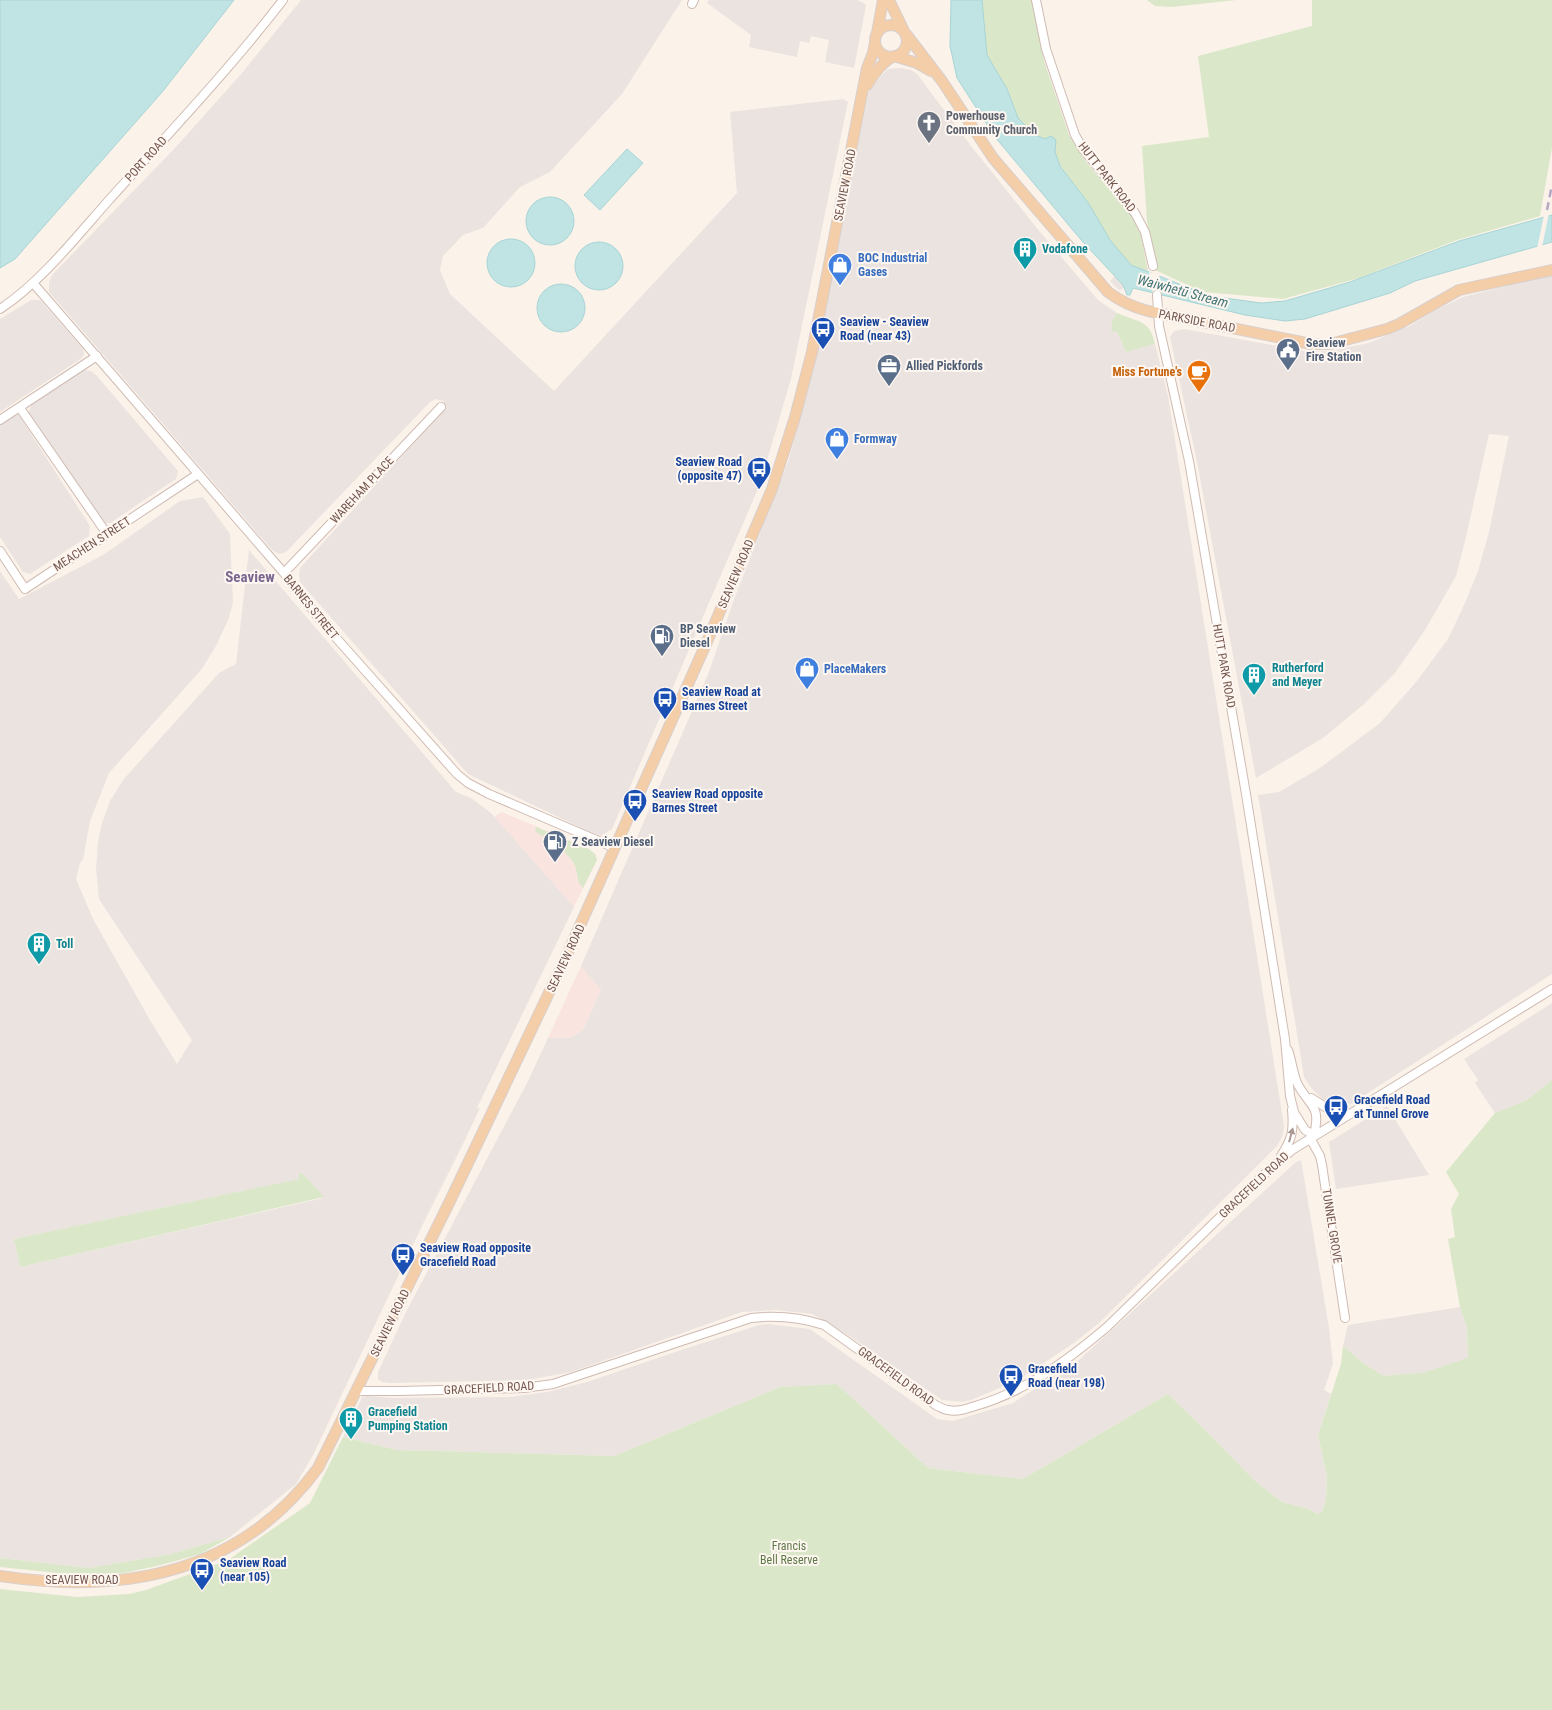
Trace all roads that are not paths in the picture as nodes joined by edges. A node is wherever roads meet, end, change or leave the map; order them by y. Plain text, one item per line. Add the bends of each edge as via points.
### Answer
1 (283, 0) edge
2 (883, 0) edge
3 (889, 0) edge
4 (1036, 0) edge
5 (905, 32) junction
6 (876, 38) junction
7 (894, 56) junction
8 (937, 74) junction
9 (864, 90) junction
10 (1153, 266) dead end
11 (1552, 270) edge
12 (33, 283) junction
13 (1157, 295) dead end
14 (0, 309) edge
15 (1159, 314) junction
16 (97, 356) junction
17 (441, 407) dead end
18 (20, 408) junction
19 (0, 420) edge
20 (198, 474) junction
21 (107, 534) junction
22 (0, 551) edge
23 (284, 573) junction
24 (615, 848) junction
25 (1552, 989) edge
26 (1285, 1039) junction
27 (1304, 1092) junction
28 (1292, 1105) junction
29 (1350, 1114) junction
30 (1312, 1136) junction
31 (1278, 1162) junction
32 (1345, 1318) dead end
33 (357, 1391) junction
34 (0, 1576) edge

1 - 12 street, PORT ROAD via 220,78
2 - 6 main road, SEAVIEW ROAD
3 - 5 main road
4 - 10 street, HUTT PARK ROAD via 1046,48 1075,135 1135,213 1145,232
5 - 6 main road via 891,24 882,27
5 - 7 main road via 905,49
5 - 8 main road, PARKSIDE ROAD
6 - 7 main road via 881,53
6 - 9 main road, SEAVIEW ROAD
7 - 8 main road, PARKSIDE ROAD
7 - 9 main road, SEAVIEW ROAD via 879,68
8 - 15 main road, PARKSIDE ROAD via 993,158 1108,292 1132,307
9 - 24 main road, SEAVIEW ROAD via 812,352 786,449 750,544
11 - 15 main road, PARKSIDE ROAD via 1459,290 1399,324 1330,344 1311,344
12 - 14 street, PORT ROAD
12 - 16 street, BARNES STREET
13 - 15 street, HUTT PARK ROAD
15 - 26 street, HUTT PARK ROAD via 1200,522
16 - 18 street
16 - 20 street, BARNES STREET
17 - 23 street, WAREHAM PLACE
18 - 19 street
18 - 21 street
20 - 21 street, MEACHEN STREET
20 - 23 street, BARNES STREET
21 - 22 street, MEACHEN STREET via 25,589
23 - 24 street, BARNES STREET via 322,622 463,780 488,794
24 - 33 main road, SEAVIEW ROAD via 561,968
25 - 29 street, GRACEFIELD ROAD
26 - 27 street, HUTT PARK ROAD via 1297,1084
26 - 28 street, HUTT PARK ROAD
27 - 29 street, HUTT PARK ROAD via 1327,1108
27 - 30 street, HUTT PARK ROAD via 1317,1115
28 - 30 street, HUTT PARK ROAD via 1305,1130
31 -> 28 street, HUTT PARK ROAD via 1291,1138
29 - 30 street, GRACEFIELD ROAD
30 - 31 street, GRACEFIELD ROAD
30 - 32 street, TUNNEL GROVE via 1322,1166
31 - 33 street, GRACEFIELD ROAD via 1081,1349 1009,1394 961,1410 937,1406 824,1325 773,1315 751,1318 553,1384 524,1388
33 - 34 main road, SEAVIEW ROAD via 310,1479 278,1512 230,1548 182,1567 126,1580 81,1582

